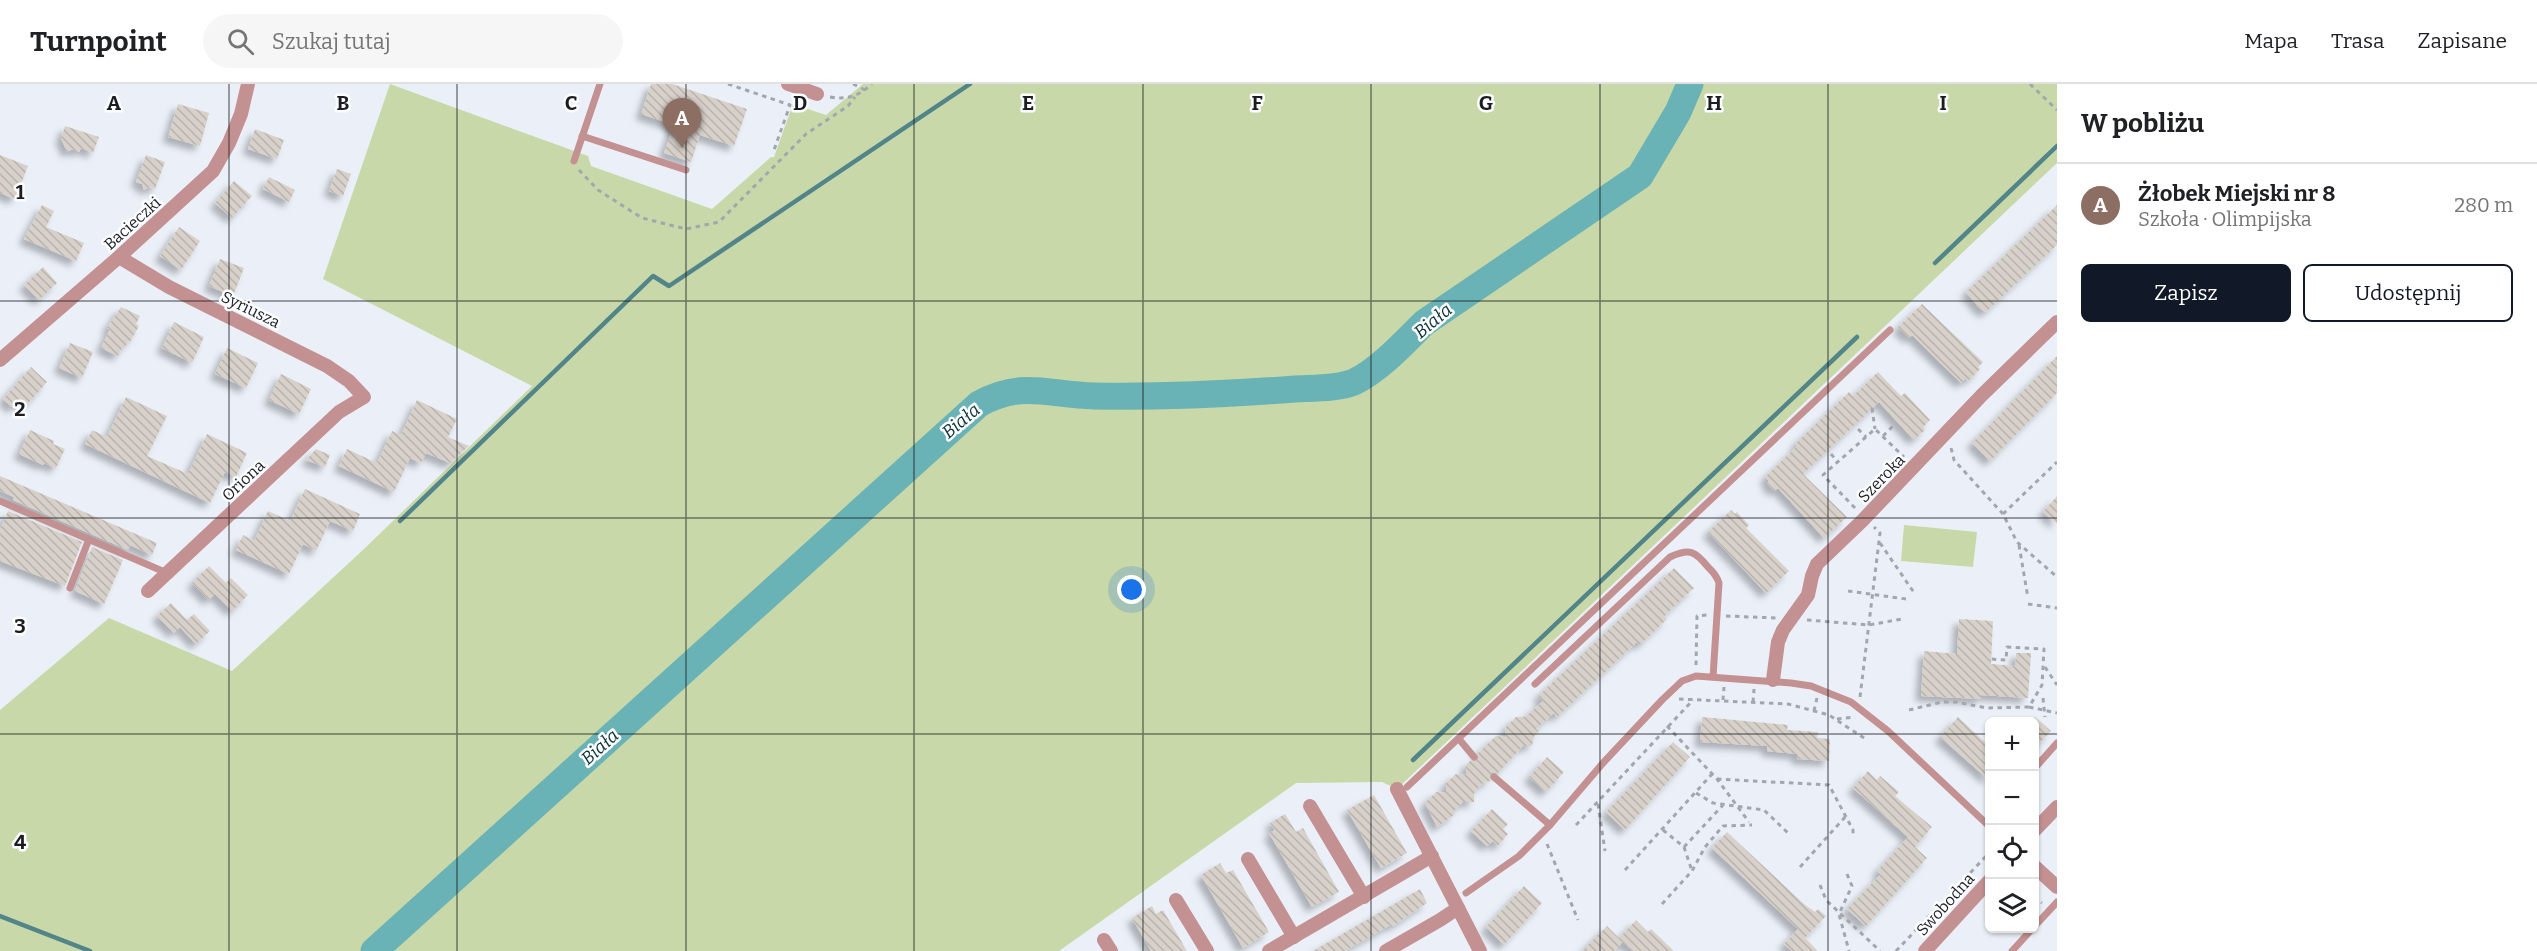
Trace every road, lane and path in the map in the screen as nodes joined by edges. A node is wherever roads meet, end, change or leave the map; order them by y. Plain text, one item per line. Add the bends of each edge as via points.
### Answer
1 (248, 84) edge
2 (600, 84) edge
3 (728, 84) edge
4 (788, 84) edge
5 (853, 84) edge
6 (872, 84) edge
7 (2030, 84) edge
8 (865, 90) junction
9 (816, 94) joint
10 (855, 97) junction
11 (2057, 110) edge
12 (582, 136) junction
13 (773, 153) dead end
14 (574, 161) joint
15 (686, 170) dead end
16 (119, 257) junction
17 (2057, 322) edge
18 (1890, 330) dead end
19 (0, 360) edge
20 (364, 397) joint
21 (1872, 408) dead end
22 (1893, 425) dead end
23 (1858, 429) dead end
24 (1875, 429) junction
25 (1950, 430) junction
26 (1883, 436) junction
27 (1866, 437) junction
28 (1831, 454) dead end
29 (1838, 462) junction
30 (2057, 462) edge
31 (1914, 467) junction
32 (1, 504) edge
33 (2003, 514) junction
34 (1865, 518) junction
35 (89, 539) junction
36 (1879, 542) junction
37 (2018, 543) junction
38 (167, 573) junction
39 (2057, 577) edge
40 (70, 588) dead end
41 (148, 591) dead end
42 (1848, 591) dead end
43 (1873, 594) junction
44 (1915, 594) dead end
45 (2028, 598) dead end
46 (1906, 599) dead end
47 (2028, 604) dead end
48 (2057, 608) edge
49 (1990, 659) dead end
50 (2044, 665) junction
51 (1713, 677) junction
52 (1773, 680) junction
53 (1535, 684) dead end
54 (2057, 685) edge
55 (2043, 698) dead end
56 (1694, 699) junction
57 (1662, 700) junction
58 (2029, 707) junction
59 (1858, 708) junction
60 (1909, 710) dead end
61 (2057, 713) edge
62 (2045, 717) dead end
63 (1667, 726) junction
64 (1459, 740) junction
65 (1867, 740) dead end
66 (2057, 743) edge
67 (1474, 757) dead end
68 (2039, 763) edge
69 (1712, 774) junction
70 (1494, 777) dead end
71 (1717, 778) junction
72 (1402, 788) joint
73 (1696, 793) junction
74 (1598, 804) junction
75 (1723, 805) junction
76 (1310, 806) dead end
77 (1738, 807) junction
78 (2057, 807) edge
79 (1846, 816) junction
80 (1550, 825) junction
81 (1576, 825) dead end
82 (1987, 825) edge
83 (2039, 826) edge
84 (1663, 830) junction
85 (1542, 833) junction
86 (1788, 833) dead end
87 (1853, 837) dead end
88 (1684, 847) junction
89 (1605, 851) dead end
90 (1432, 856) junction
91 (1985, 857) edge
92 (1248, 859) dead end
93 (1800, 867) dead end
94 (1625, 870) dead end
95 (1692, 871) junction
96 (2039, 871) edge
97 (1847, 874) dead end
98 (1985, 884) edge
99 (1820, 885) dead end
100 (2057, 887) edge
101 (1466, 893) dead end
102 (1364, 897) junction
103 (1176, 900) dead end
104 (2057, 902) edge
105 (1662, 904) dead end
106 (1458, 908) junction
107 (1839, 914) junction
108 (1578, 920) dead end
109 (2039, 922) edge
110 (2029, 933) edge
111 (1294, 937) junction
112 (1207, 951) edge
113 (1269, 951) edge
114 (1386, 951) edge
115 (1480, 951) edge
116 (1849, 951) edge
117 (1880, 951) edge
118 (1896, 951) edge
119 (1925, 951) edge
120 (2012, 951) edge

1 - 16 street, Bacieczki via 241,114 213,171
2 - 12 lane
3 - 13 path via 790,105
4 - 9 street
5 - 8 path
6 - 8 path
7 - 11 path
8 - 10 path
9 - 10 path
10 - 14 path via 806,134 719,222 686,229 642,218 598,190
12 - 14 lane
12 - 15 lane
16 - 19 street, Bacieczki
16 - 20 street, Syriusza via 169,288 327,366
17 - 25 street, Szeroka
18 - 64 lane
20 - 38 street, Oriona via 339,412
21 - 24 path
22 - 26 path
23 - 27 path
24 - 26 path
24 - 27 path
25 - 31 street, Szeroka
25 - 33 path via 1956,435 1950,443 1954,460
26 - 31 path
27 - 29 path
28 - 29 path
29 - 34 path via 1823,475
30 - 33 path
31 - 34 street, Szeroka
32 - 35 lane
33 - 37 path
34 - 36 path via 1880,533
34 - 52 street, Szeroka via 1817,564 1808,595 1778,642
35 - 38 lane
35 - 40 lane
36 - 43 path
36 - 44 path
37 - 39 path
37 - 45 path
38 - 41 street, Oriona
42 - 43 path
43 - 46 path
43 - 59 path
47 - 48 path
49 - 50 path via 2006,660 2007,647 2044,649
50 - 54 path
50 - 58 path via 2042,685
51 - 52 lane
51 - 53 lane via 1718,578 1698,555 1682,552 1670,557
51 - 57 lane via 1696,676 1682,681
52 - 59 lane via 1811,687
55 - 62 path
56 - 57 path
56 - 63 path
56 - 65 path via 1788,704 1829,715
57 - 80 lane
58 - 60 path via 1987,708 1942,702
58 - 61 path
59 - 82 lane via 1888,731
63 - 69 path
63 - 74 path
64 - 67 lane
64 - 72 lane
66 - 68 lane
69 - 71 path
69 - 73 path
70 - 80 lane
71 - 77 path
71 - 79 path via 1829,785
72 - 90 street
73 - 75 path
73 - 84 path
74 - 81 path
74 - 89 path
75 - 77 path
75 - 88 path
76 - 102 street
77 - 86 path via 1764,810
77 - 95 path via 1751,823 1723,826
78 - 83 street
79 - 87 path
79 - 93 path
80 - 85 lane
84 - 88 path
84 - 94 path
85 - 101 lane via 1519,856
85 - 108 path
88 - 95 path
90 - 102 street
90 - 106 street
91 - 118 path
92 - 111 street
95 - 105 path
96 - 100 street
97 - 107 path via 1852,886
98 - 119 street, Swobodna
99 - 107 path via 1826,900
102 - 111 street
103 - 112 street
104 - 109 lane
106 - 114 street
106 - 115 street
107 - 116 path
107 - 117 path
110 - 120 lane
111 - 113 street

